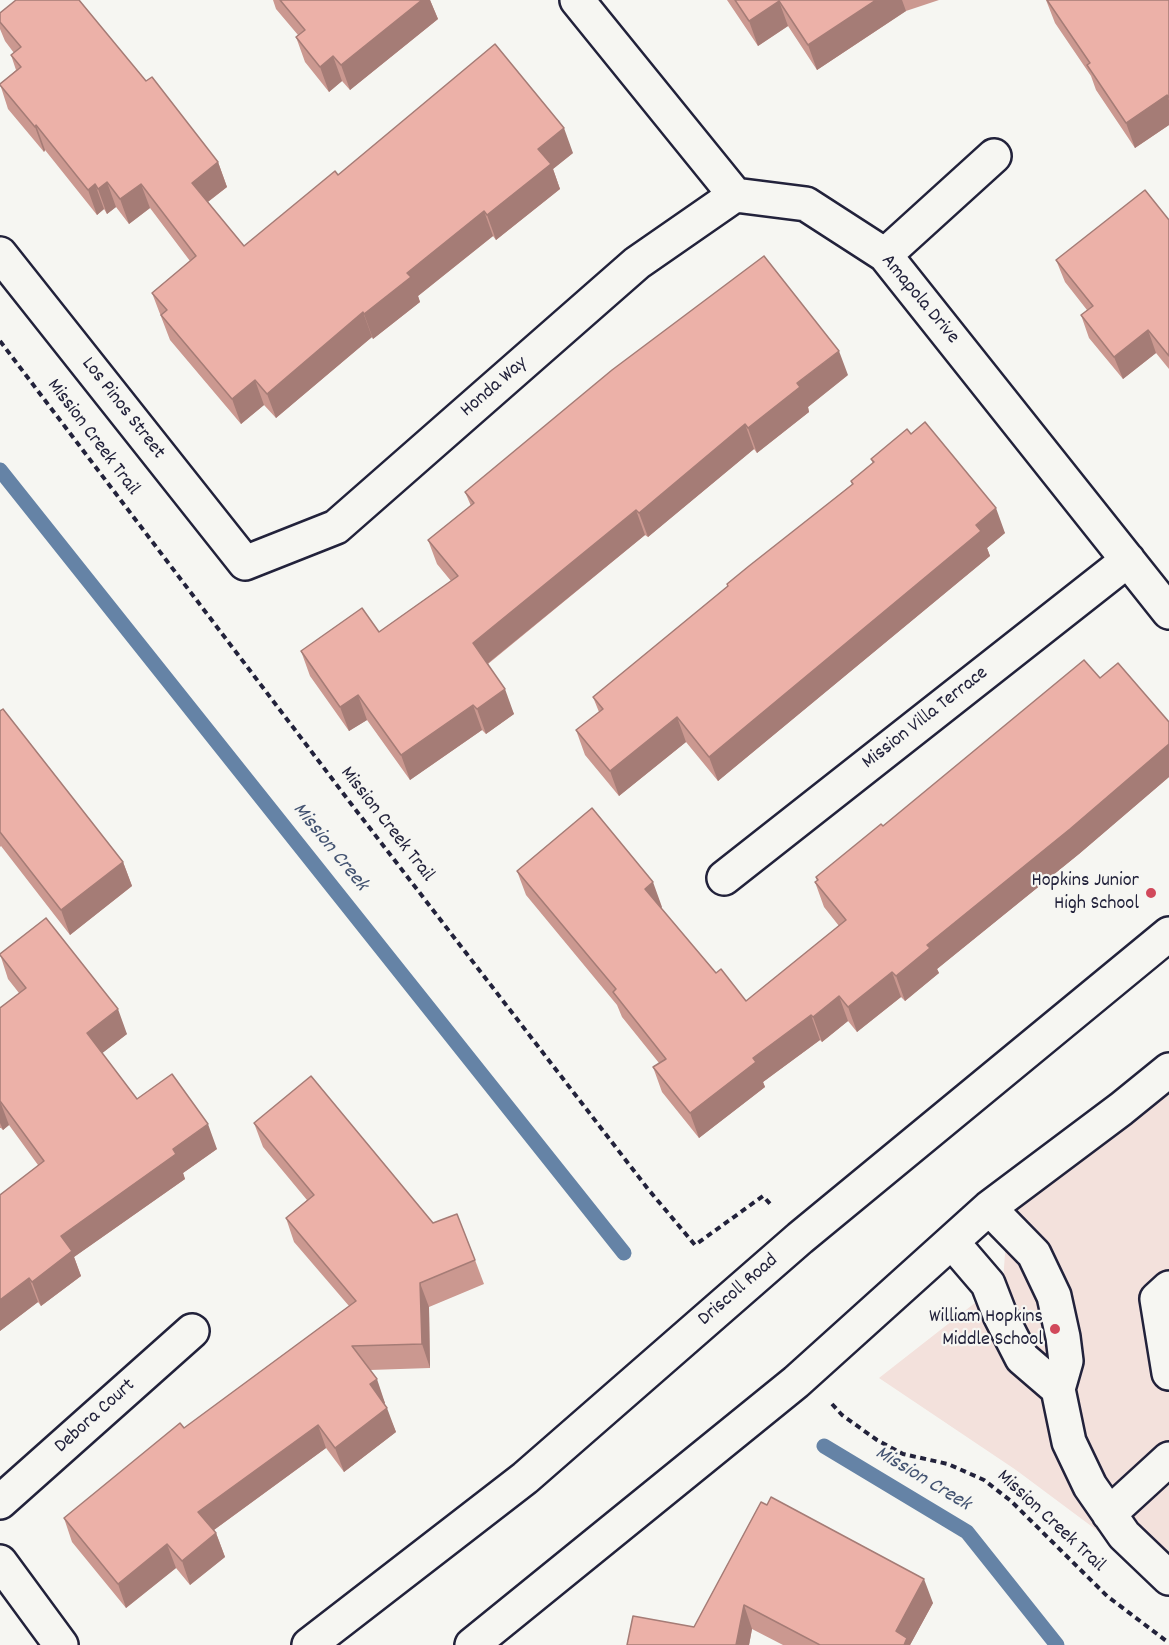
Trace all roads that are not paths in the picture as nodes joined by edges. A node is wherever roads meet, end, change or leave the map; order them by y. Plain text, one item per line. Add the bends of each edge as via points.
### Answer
1 (578, 0) edge
2 (994, 156) dead end
3 (735, 195) junction
4 (0, 255) edge
5 (885, 255) junction
6 (1128, 560) junction
7 (245, 563) joint
8 (1169, 612) edge
9 (724, 878) dead end
10 (1169, 934) edge
11 (1169, 1070) edge
12 (989, 1208) junction
13 (952, 1242) junction
14 (1169, 1288) edge
15 (192, 1331) dead end
16 (1169, 1373) edge
17 (1059, 1389) junction
18 (1169, 1459) edge
19 (0, 1502) edge
20 (1108, 1514) junction
21 (0, 1562) edge
22 (1169, 1578) edge
23 (61, 1645) edge
24 (309, 1645) edge
25 (472, 1645) edge

1 - 3 street
2 - 5 street
3 - 5 street, Amapola Drive via 806,204
3 - 7 street, Honda Way via 637,263 336,527
4 - 7 street, Los Pinos Street
5 - 6 street, Amapola Drive
6 - 8 street, Amapola Drive
6 - 9 street, Mission Villa Terrace
10 - 24 street, Driscoll Road via 800,1238 525,1478
11 - 12 street
12 - 13 street
12 - 17 street via 1034,1254 1054,1296 1066,1361
13 - 17 street via 988,1284 1022,1358
13 - 25 street via 796,1382
14 - 16 street via 1157,1299
15 - 19 street, Debora Court
17 - 20 street via 1069,1442
18 - 20 street
20 - 22 street
21 - 23 street

